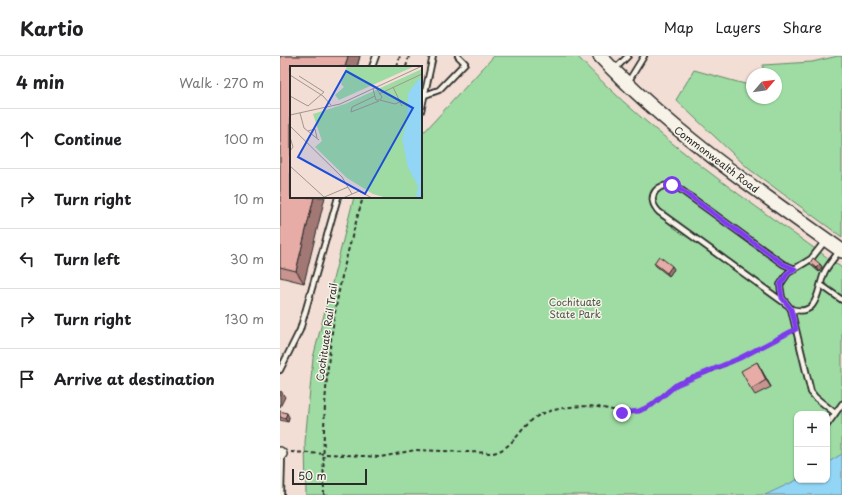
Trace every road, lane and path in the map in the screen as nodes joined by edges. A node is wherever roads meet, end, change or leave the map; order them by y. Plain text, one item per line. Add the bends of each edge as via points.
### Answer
1 (376, 56) edge
2 (400, 56) edge
3 (409, 56) edge
4 (433, 56) edge
5 (458, 56) edge
6 (600, 56) edge
7 (628, 56) edge
8 (644, 56) edge
9 (372, 66) edge
10 (397, 66) edge
11 (406, 66) edge
12 (614, 70) junction
13 (627, 84) junction
14 (425, 95) junction
15 (422, 108) edge
16 (338, 198) edge
17 (362, 198) edge
18 (826, 240) junction
19 (841, 251) edge
20 (795, 269) junction
21 (821, 286) junction
22 (842, 300) edge
23 (786, 304) junction
24 (791, 309) junction
25 (796, 329) junction
26 (280, 370) edge
27 (842, 404) edge
28 (835, 413) junction
29 (830, 420) edge
30 (281, 453) edge
31 (324, 453) junction
32 (281, 495) edge
33 (324, 495) edge

1 - 9 lane
2 - 10 path
3 - 11 path
4 - 14 lane
5 - 14 lane via 465,63 439,90
6 - 12 main road, Commonwealth Road
7 - 12 lane
8 - 13 lane
12 - 13 main road, Commonwealth Road
13 - 18 main road, Commonwealth Road via 701,148
14 - 15 lane
16 - 26 lane via 300,330
17 - 31 path, Cochituate Rail Trail via 332,328 326,387
18 - 19 main road, Commonwealth Road
18 - 20 lane via 811,259
19 - 21 lane via 826,271
20 - 23 lane via 788,273 780,285 782,298
20 - 23 lane via 783,264 677,187 666,184 660,186 654,194 653,204 659,212
21 - 22 lane
21 - 24 lane via 817,300 808,308
23 - 24 lane
24 - 25 lane
25 - 28 lane via 812,395
25 - 31 path via 740,358 676,385 652,405 639,411 622,413 599,407 578,406 544,413 534,418 510,445 501,451 493,453 415,450 381,457
27 - 28 lane
28 - 29 lane
30 - 31 path
30 - 32 lane
31 - 33 path, Cochituate Rail Trail

